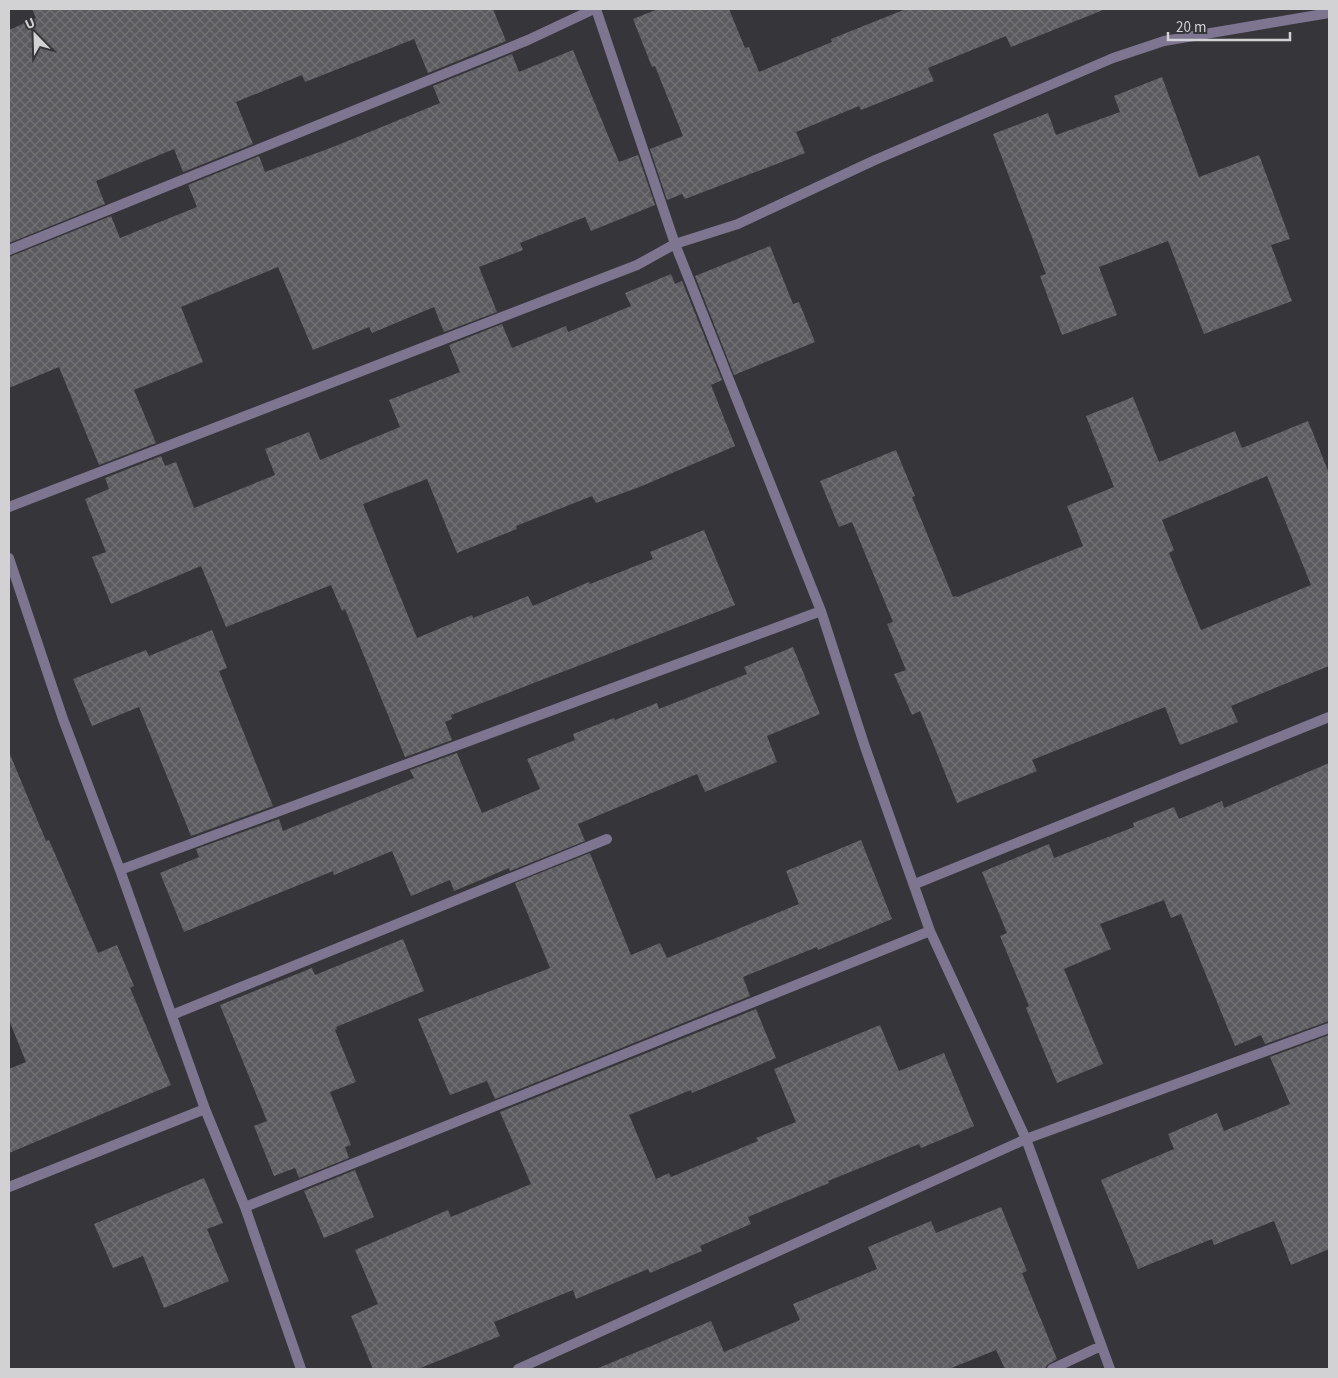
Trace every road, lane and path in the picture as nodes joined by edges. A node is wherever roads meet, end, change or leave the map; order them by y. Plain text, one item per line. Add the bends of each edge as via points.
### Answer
1 (595, 9) edge
2 (1329, 14) edge
3 (675, 244) junction
4 (9, 250) edge
5 (9, 507) edge
6 (9, 558) edge
7 (821, 611) junction
8 (1329, 717) edge
9 (607, 839) dead end
10 (120, 870) junction
11 (915, 884) junction
12 (930, 931) junction
13 (172, 1015) junction
14 (1329, 1028) edge
15 (205, 1109) junction
16 (1026, 1139) junction
17 (9, 1187) edge
18 (245, 1207) junction
19 (1101, 1346) junction
20 (302, 1369) edge
21 (518, 1369) edge
22 (1052, 1369) edge
23 (1110, 1369) edge

1 - 3 street
1 - 4 street via 528,40
2 - 3 street via 1164,41 1113,58 875,160 738,224
3 - 5 street via 637,265
3 - 7 street
6 - 10 street via 63,719
7 - 10 street
7 - 11 street via 865,747
8 - 11 street
9 - 13 street
10 - 13 street
11 - 12 street
12 - 16 street
12 - 18 street
13 - 15 street
14 - 16 street
15 - 17 street
15 - 18 street
16 - 19 street
16 - 21 street
18 - 20 street
19 - 22 street
19 - 23 street

